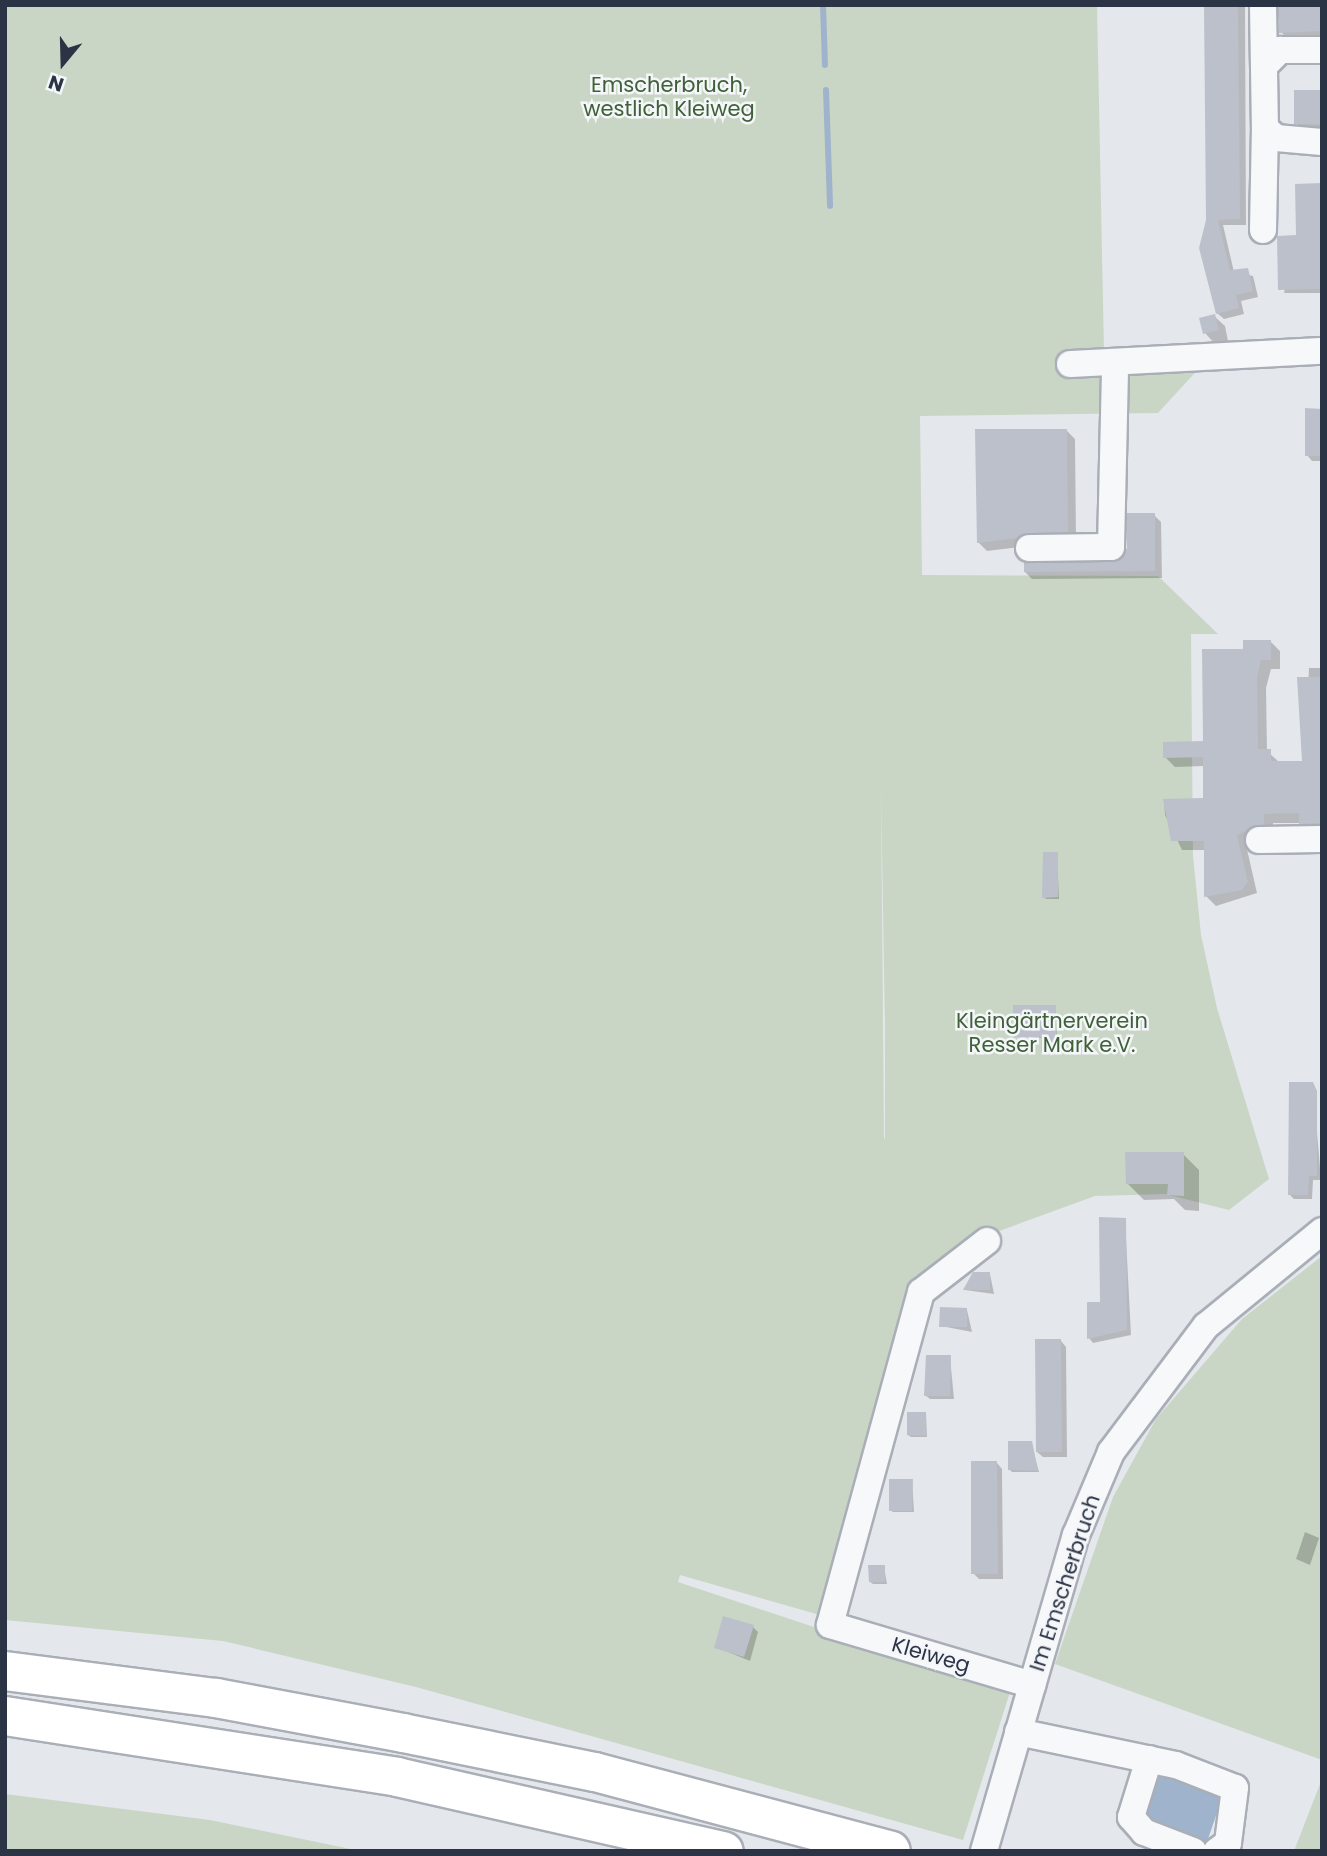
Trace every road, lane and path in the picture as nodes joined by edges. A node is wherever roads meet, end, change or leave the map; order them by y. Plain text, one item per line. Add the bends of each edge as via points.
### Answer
1 (1263, 5) edge
2 (1322, 50) edge
3 (1265, 66) junction
4 (1265, 128) junction
5 (1322, 142) edge
6 (1263, 230) dead end
7 (1322, 351) edge
8 (1070, 364) dead end
9 (1115, 365) junction
10 (1029, 548) dead end
11 (1322, 839) edge
12 (1259, 840) dead end
13 (1322, 1231) edge
14 (987, 1241) dead end
15 (5, 1671) edge
16 (1032, 1685) junction
17 (5, 1716) edge
18 (1018, 1732) junction
19 (1149, 1759) junction
20 (724, 1851) edge
21 (891, 1851) edge
22 (984, 1851) edge
23 (1193, 1851) edge
24 (1217, 1851) edge

1 - 3 street
2 - 3 street via 1280,50
3 - 4 street
4 - 5 street via 1276,138
4 - 6 street
7 - 9 street
8 - 9 street
9 - 10 street via 1111,547
11 - 12 street
13 - 16 street, Im Emscherbruch via 1206,1326 1135,1413 1076,1535
14 - 16 street, Kleiweg via 921,1292 830,1625
15 - 21 highway via 216,1698 595,1772
16 - 18 street, Im Emscherbruch
17 - 20 highway via 397,1777
18 - 19 street
18 - 22 street, Im Emscherbruch
19 - 23 street via 1131,1817 1144,1832
19 - 24 street via 1235,1788 1228,1843

